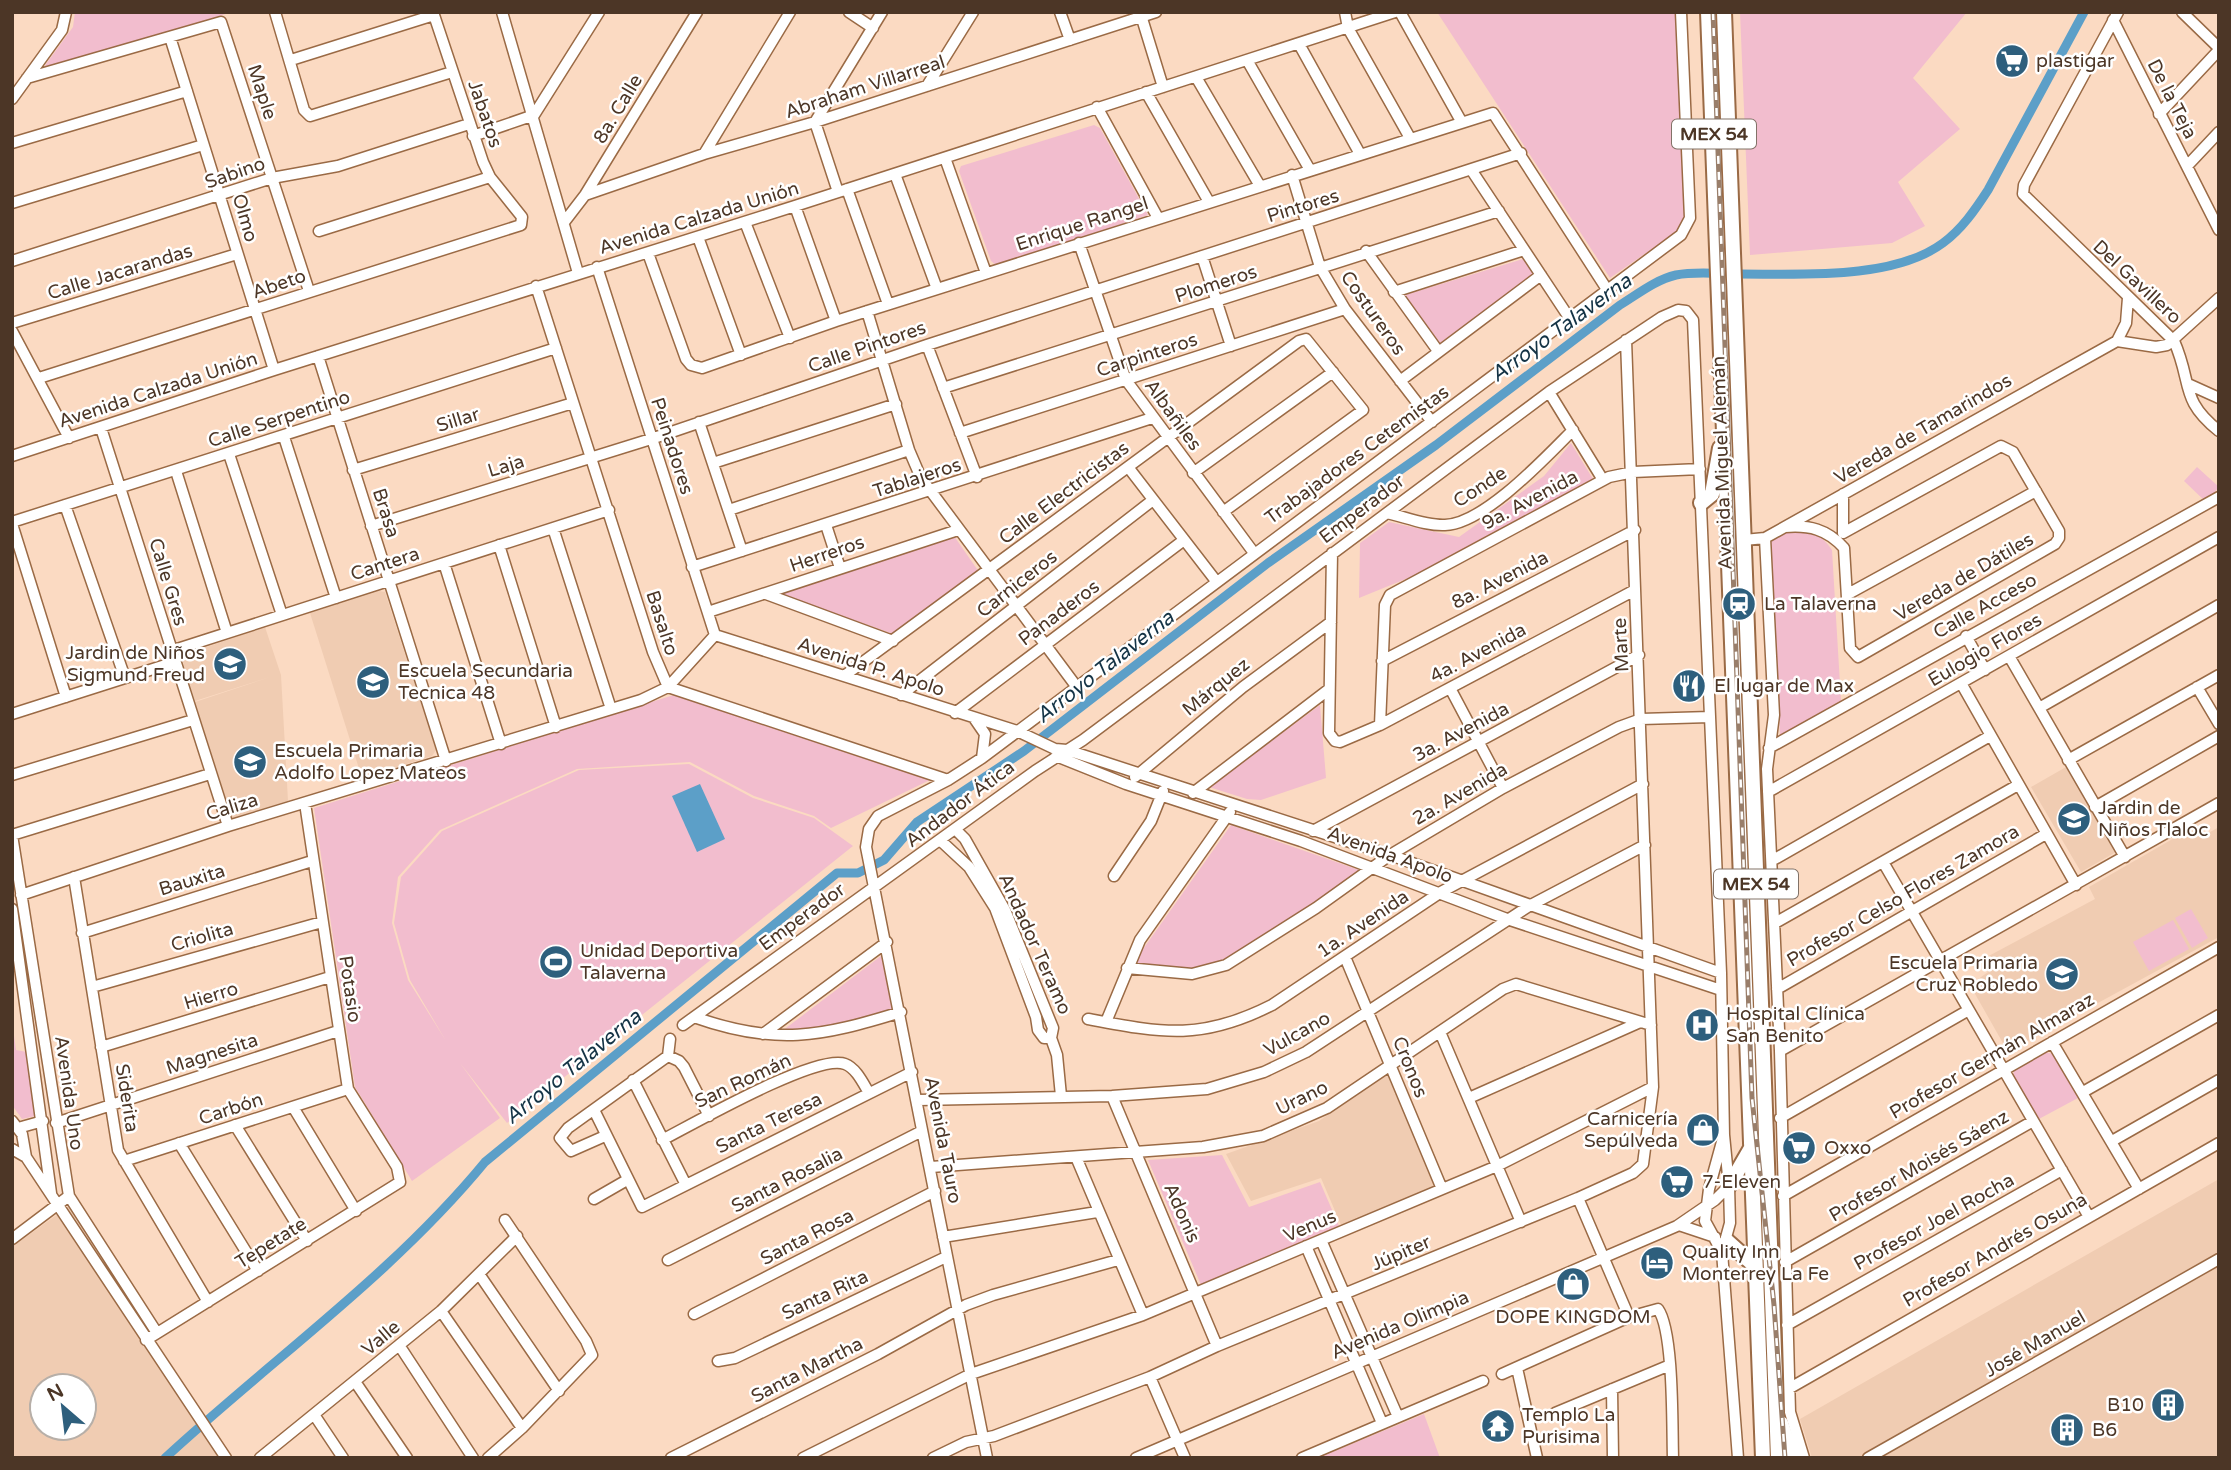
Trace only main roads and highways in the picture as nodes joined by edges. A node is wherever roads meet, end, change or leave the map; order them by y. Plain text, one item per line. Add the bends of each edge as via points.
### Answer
1 (1709, 12) edge
2 (1724, 12) edge
3 (1725, 256) junction
4 (1728, 311) junction
5 (1725, 438) junction
6 (1701, 503) road end
7 (1752, 1147) junction
8 (1729, 1186) road end
9 (1725, 1246) road end
10 (1755, 1266) junction
11 (1775, 1403) junction
12 (1763, 1458) edge
13 (1778, 1458) edge
14 (1793, 1458) edge

1 - 3 highway, Avenida Miguel Alemán / MEX 54
2 - 3 highway, Avenida Miguel Alemán / MEX 54
3 - 4 highway, Avenida Miguel Alemán / MEX 54
4 - 5 highway, Avenida Miguel Alemán / MEX 54
4 - 11 highway, Avenida Miguel Alemán / MEX 54 via 1744,540
5 - 6 highway via 1712,494
5 - 7 highway, Avenida Miguel Alemán / MEX 54
7 - 8 highway
7 - 10 highway, Avenida Miguel Alemán / MEX 54
9 - 10 highway
10 - 12 highway, Avenida Miguel Alemán / MEX 54
11 - 13 highway, Avenida Miguel Alemán / MEX 54
11 - 14 highway

